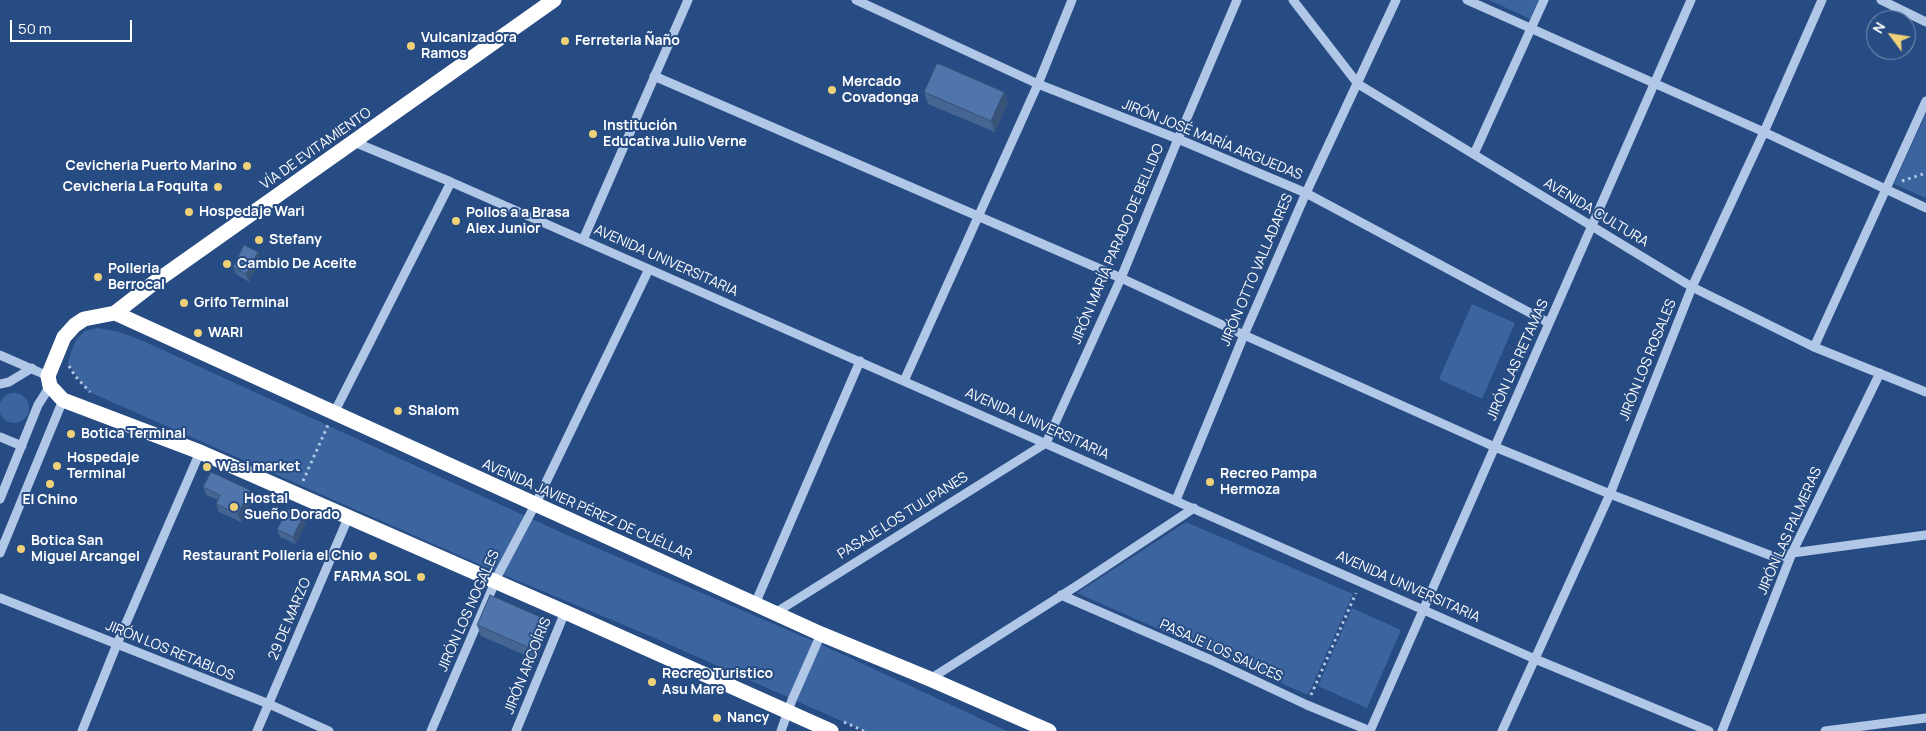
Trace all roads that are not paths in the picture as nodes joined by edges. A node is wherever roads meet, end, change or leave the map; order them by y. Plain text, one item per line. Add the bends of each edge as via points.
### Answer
1 (554, 0) edge
2 (688, 0) edge
3 (856, 0) edge
4 (1072, 0) edge
5 (1237, 0) edge
6 (1293, 0) edge
7 (1396, 0) edge
8 (1467, 0) edge
9 (1544, 0) edge
10 (1691, 0) edge
11 (1822, 0) edge
12 (1880, 0) edge
13 (1926, 22) edge
14 (1531, 29) junction
15 (654, 76) junction
16 (1038, 84) junction
17 (1358, 84) junction
18 (1654, 84) junction
19 (1926, 101) edge
20 (1764, 132) junction
21 (1178, 139) junction
22 (354, 142) junction
23 (1474, 154) junction
24 (451, 182) junction
25 (1886, 190) junction
26 (1306, 193) junction
27 (1926, 208) edge
28 (978, 217) junction
29 (1592, 226) junction
30 (583, 240) junction
31 (649, 269) junction
32 (1122, 278) junction
33 (1692, 287) junction
34 (115, 313) junction
35 (1549, 323) junction
36 (1244, 335) junction
37 (1814, 347) junction
38 (0, 355) edge
39 (860, 362) junction
40 (32, 368) junction
41 (1880, 373) junction
42 (49, 381) junction
43 (904, 381) junction
44 (0, 384) edge
45 (1926, 392) edge
46 (63, 400) junction
47 (334, 413) junction
48 (0, 437) edge
49 (1046, 443) junction
50 (22, 446) junction
51 (1495, 447) junction
52 (200, 452) junction
53 (1610, 494) junction
54 (0, 499) edge
55 (1176, 500) junction
56 (535, 505) junction
57 (1194, 508) junction
58 (348, 518) junction
59 (1926, 535) edge
60 (0, 553) edge
61 (1792, 553) junction
62 (495, 582) junction
63 (1060, 595) junction
64 (0, 598) edge
65 (755, 604) junction
66 (1424, 609) junction
67 (565, 612) junction
68 (775, 612) junction
69 (821, 634) junction
70 (117, 644) junction
71 (1535, 659) junction
72 (930, 679) junction
73 (269, 704) junction
74 (789, 712) junction
75 (1926, 718) edge
76 (82, 731) edge
77 (257, 731) edge
78 (328, 731) edge
79 (431, 731) edge
80 (516, 731) edge
81 (781, 731) edge
82 (831, 731) edge
83 (1047, 731) edge
84 (1370, 731) edge
85 (1502, 731) edge
86 (1709, 731) edge
87 (1722, 731) edge
88 (1825, 731) edge

1 - 22 highway, VÍA DE EVITAMIENTO
2 - 15 street
3 - 16 street, JIRÓN JOSÉ MARÍA ARGUEDAS
4 - 16 street
5 - 21 street, JIRÓN MARÍA PARADO DE BELLIDO
6 - 17 street, AVENIDA CULTURA
7 - 17 street, JIRÓN OTTO VALLADARES
8 - 14 street
9 - 14 street
10 - 18 street, JIRÓN LAS RETAMAS
11 - 20 street, JIRÓN LOS ROSALES
12 - 13 street
14 - 18 street
14 - 23 street
15 - 28 street
15 - 30 street
16 - 21 street, JIRÓN JOSÉ MARÍA ARGUEDAS
16 - 28 street
17 - 23 street, AVENIDA CULTURA
17 - 26 street, JIRÓN OTTO VALLADARES
18 - 20 street
18 - 29 street, JIRÓN LAS RETAMAS
19 - 25 street
20 - 25 street
20 - 33 street, JIRÓN LOS ROSALES
21 - 26 street, JIRÓN JOSÉ MARÍA ARGUEDAS
21 - 32 street, JIRÓN MARÍA PARADO DE BELLIDO
22 - 24 street, AVENIDA UNIVERSITARIA
22 - 34 highway, VÍA DE EVITAMIENTO
23 - 29 street, AVENIDA CULTURA
24 - 30 street, AVENIDA UNIVERSITARIA
24 - 47 street
25 - 27 street
25 - 37 street
26 - 35 street, JIRÓN JOSÉ MARÍA ARGUEDAS
26 - 36 street, JIRÓN OTTO VALLADARES
28 - 32 street
28 - 43 street
29 - 33 street, AVENIDA CULTURA
29 - 35 street, JIRÓN LAS RETAMAS
30 - 31 street, AVENIDA UNIVERSITARIA
31 - 39 street, AVENIDA UNIVERSITARIA
31 - 56 street, JIRÓN LOS NOGALES
32 - 36 street
32 - 49 street, JIRÓN MARÍA PARADO DE BELLIDO
33 - 37 street, AVENIDA CULTURA
33 - 53 street, JIRÓN LOS ROSALES
34 - 42 highway, VÍA DE EVITAMIENTO via 84,319 75,325 64,337
34 - 47 highway, AVENIDA JAVIER PÉREZ DE CUÉLLAR
35 - 51 street, JIRÓN LAS RETAMAS
36 - 51 street
36 - 55 street, JIRÓN OTTO VALLADARES
37 - 41 street, AVENIDA CULTURA
38 - 40 street
39 - 43 street, AVENIDA UNIVERSITARIA
39 - 65 street
40 - 42 street
40 - 44 street
41 - 45 street, AVENIDA CULTURA
41 - 61 street, JIRÓN LAS PALMERAS
42 - 46 highway
42 - 50 street
43 - 49 street, AVENIDA UNIVERSITARIA
46 - 52 highway
46 - 60 street
47 - 56 highway, AVENIDA JAVIER PÉREZ DE CUÉLLAR
48 - 50 street
49 - 55 street, AVENIDA UNIVERSITARIA
49 - 68 street, PASAJE LOS TULIPANES
50 - 54 street
51 - 53 street
51 - 66 street, JIRÓN LAS RETAMAS
52 - 58 highway
52 - 70 street
53 - 61 street via 1772,556
53 - 71 street, JIRÓN LOS ROSALES
55 - 57 street, AVENIDA UNIVERSITARIA
56 - 62 street, JIRÓN LOS NOGALES
56 - 65 highway, AVENIDA JAVIER PÉREZ DE CUÉLLAR
57 - 63 street
57 - 66 street, AVENIDA UNIVERSITARIA
58 - 62 highway
58 - 73 street, 29 DE MARZO
59 - 61 street
61 - 87 street, JIRÓN LAS PALMERAS
62 - 67 highway
62 - 79 street, JIRÓN LOS NOGALES
63 - 72 street
63 - 84 street, PASAJE LOS SAUCES
64 - 70 street, JIRÓN LOS RETABLOS
65 - 68 highway, AVENIDA JAVIER PÉREZ DE CUÉLLAR
66 - 71 street, AVENIDA UNIVERSITARIA
66 - 84 street, JIRÓN LAS RETAMAS
67 - 74 highway
67 - 80 street, JIRÓN ARCOÍRIS
68 - 69 highway, AVENIDA JAVIER PÉREZ DE CUÉLLAR
69 - 72 highway, AVENIDA JAVIER PÉREZ DE CUÉLLAR
69 - 74 street
70 - 73 street, JIRÓN LOS RETABLOS
70 - 76 street
71 - 85 street, JIRÓN LOS ROSALES
71 - 86 street, AVENIDA UNIVERSITARIA
72 - 83 highway, AVENIDA JAVIER PÉREZ DE CUÉLLAR
73 - 77 street, 29 DE MARZO
73 - 78 street, JIRÓN LOS RETABLOS
74 - 81 street
74 - 82 highway
75 - 88 street

